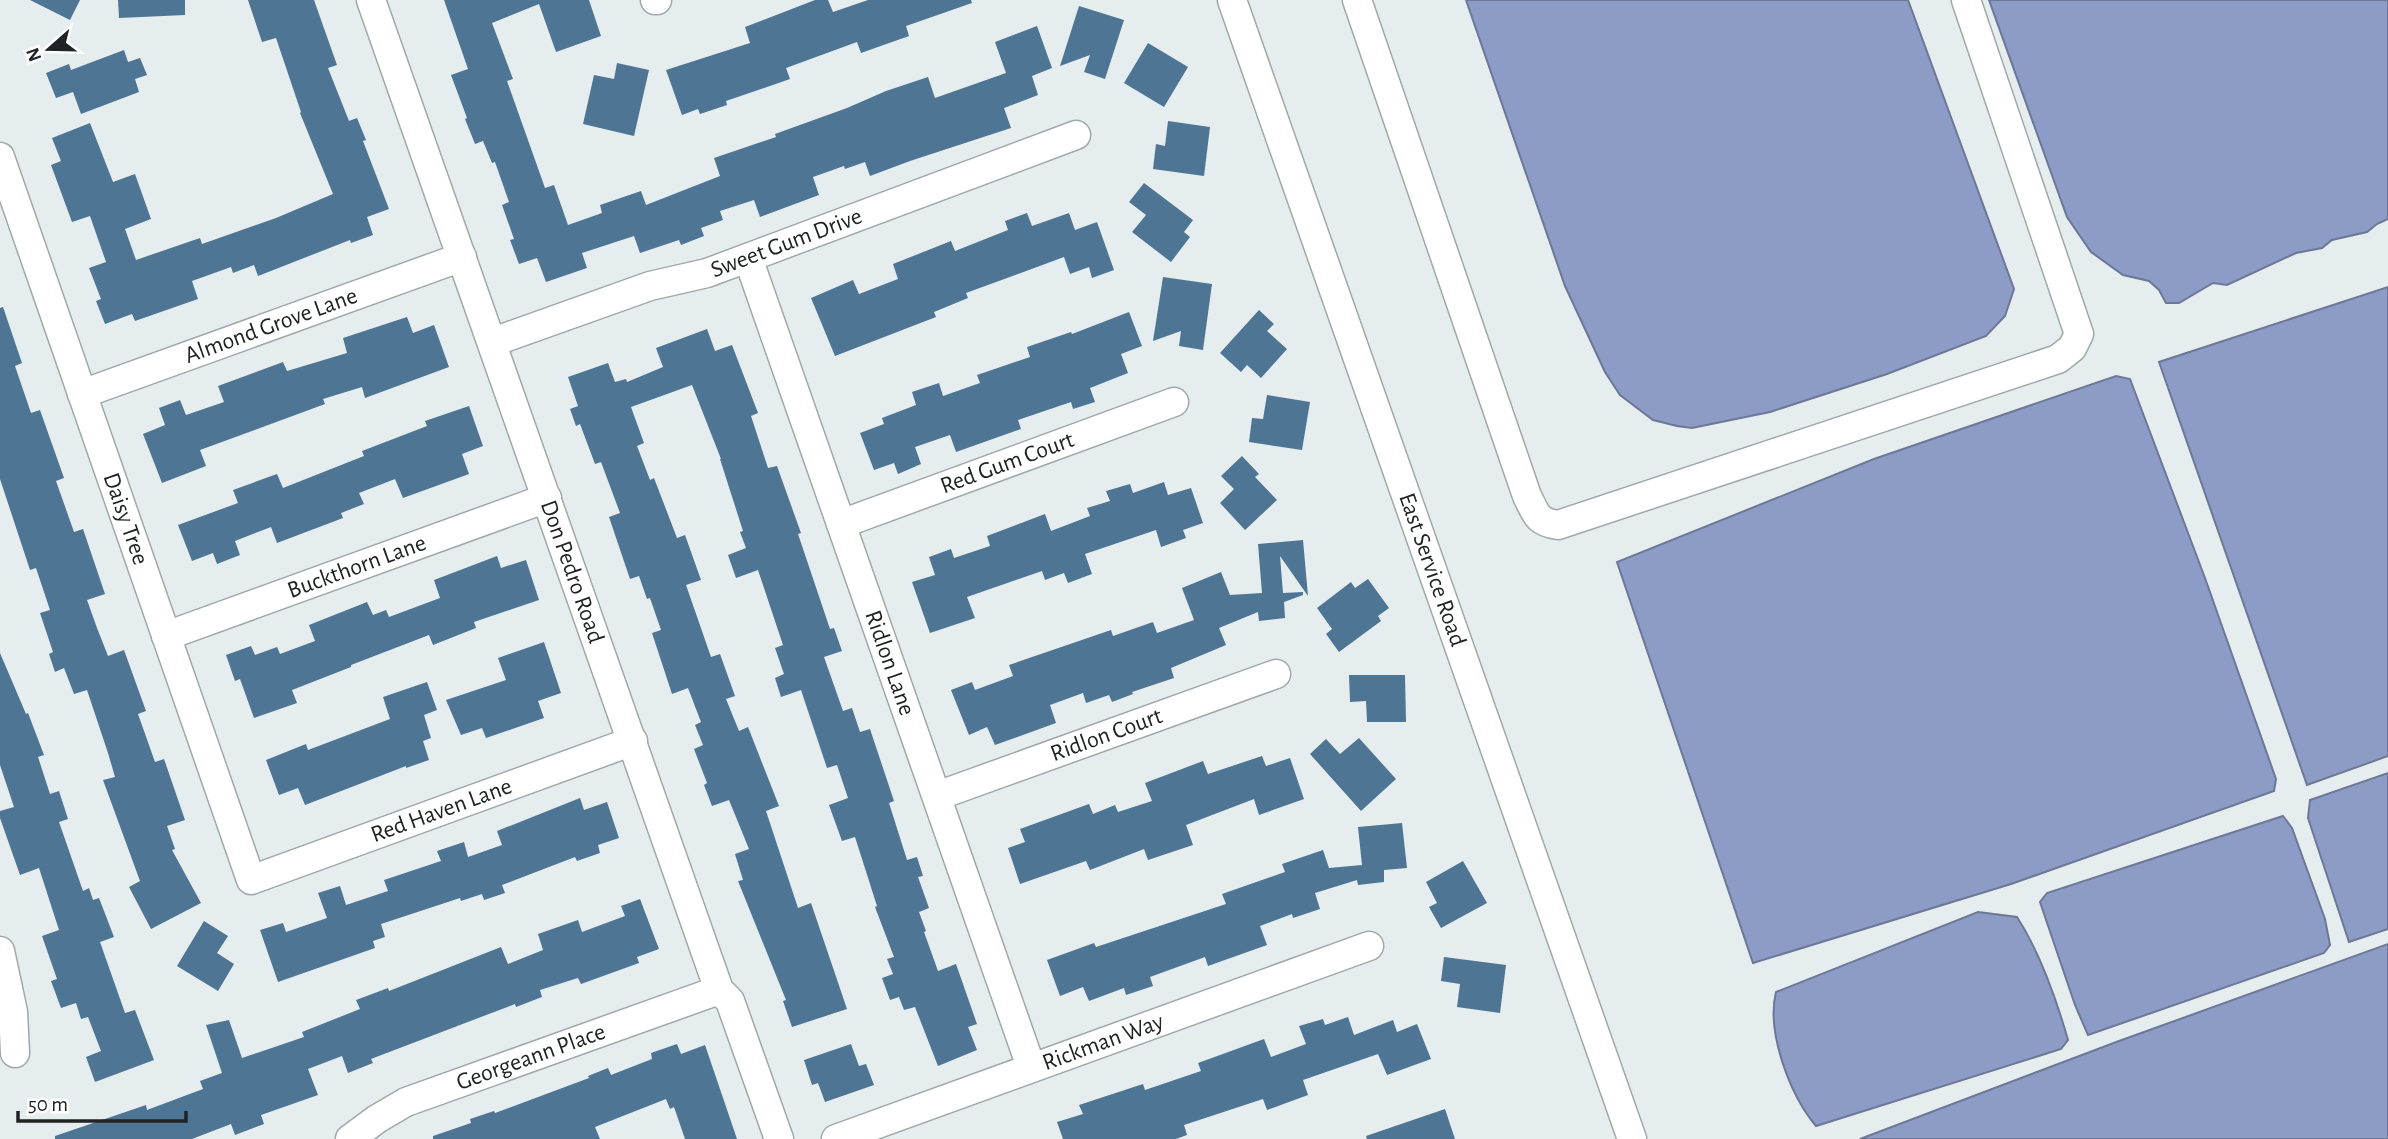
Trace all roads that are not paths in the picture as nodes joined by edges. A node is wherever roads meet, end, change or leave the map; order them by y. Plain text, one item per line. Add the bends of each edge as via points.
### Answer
1 (371, 0) edge
2 (1232, 0) edge
3 (1357, 0) edge
4 (1966, 0) edge
5 (1076, 135) dead end
6 (0, 157) edge
7 (462, 257) junction
8 (748, 258) junction
9 (492, 342) junction
10 (82, 394) junction
11 (1174, 402) dead end
12 (548, 498) junction
13 (841, 524) junction
14 (166, 636) junction
15 (1276, 674) dead end
16 (633, 741) junction
17 (937, 796) junction
18 (251, 880) joint
19 (1369, 946) dead end
20 (0, 951) edge
21 (719, 989) junction
22 (15, 1053) dead end
23 (1031, 1068) junction
24 (350, 1139) edge
25 (779, 1139) edge
26 (836, 1139) edge
27 (1632, 1139) edge

1 - 7 street, Don Pedro Road
2 - 27 street, East Service Road
3 - 4 street via 1527,496 1539,519 1558,525 2058,359 2072,348 2079,334
5 - 8 street, Sweet Gum Drive
6 - 10 street, Daisy Tree
7 - 9 street, Don Pedro Road
7 - 10 street, Almond Grove Lane
8 - 9 street, Sweet Gum Drive via 650,286
8 - 13 street, Ridlon Lane
9 - 12 street, Don Pedro Road
10 - 14 street, Daisy Tree
11 - 13 street, Red Gum Court
12 - 14 street, Buckthorn Lane
12 - 16 street, Don Pedro Road
13 - 17 street, Ridlon Lane
14 - 18 street, Daisy Tree
15 - 17 street, Ridlon Court
16 - 18 street, Red Haven Lane
16 - 21 street, Don Pedro Road
17 - 23 street, Ridlon Lane
19 - 23 street, Rickman Way
20 - 22 street via 13,1012
21 - 24 street, Georgeann Place via 406,1102
21 - 25 street, Don Pedro Road via 730,1001
23 - 26 street, Rickman Way

